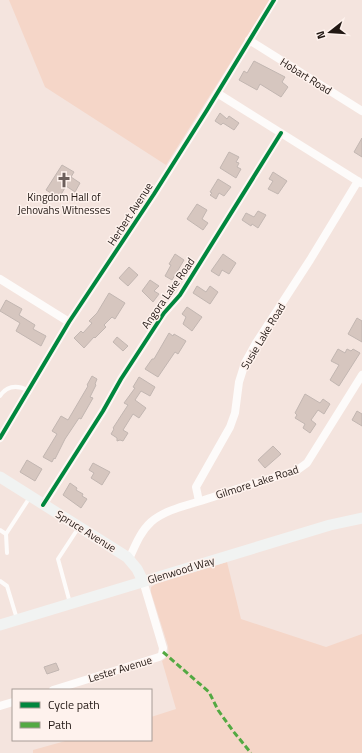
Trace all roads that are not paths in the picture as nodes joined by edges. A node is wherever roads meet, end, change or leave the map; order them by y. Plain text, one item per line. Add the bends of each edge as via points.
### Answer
1 (274, 0) edge
2 (249, 40) junction
3 (217, 93) junction
4 (362, 111) edge
5 (281, 133) junction
6 (360, 182) edge
7 (0, 279) edge
8 (69, 322) junction
9 (362, 375) edge
10 (28, 390) junction
11 (0, 396) edge
12 (1, 435) edge
13 (0, 477) edge
14 (31, 497) junction
15 (199, 501) junction
16 (43, 505) junction
17 (362, 518) edge
18 (79, 527) junction
19 (0, 530) edge
20 (6, 534) junction
21 (7, 553) dead end
22 (129, 559) junction
23 (0, 581) edge
24 (143, 581) junction
25 (70, 603) junction
26 (17, 619) junction
27 (0, 625) edge
28 (56, 689) edge
29 (12, 702) edge
30 (0, 706) edge

1 - 2 street, Herbert Avenue
2 - 3 street, Herbert Avenue
2 - 4 street, Hobart Road
3 - 5 street
3 - 8 street, Herbert Avenue via 127,236
5 - 6 street
5 - 16 street, Angora Lake Road via 180,295 164,313
6 - 15 street, Susie Lake Road via 245,363 230,427 196,487
7 - 8 street
8 - 10 street, Herbert Avenue
9 - 15 street, Gilmore Lake Road via 308,463 296,471
10 - 11 lane via 12,386
10 - 12 street, Herbert Avenue
13 - 14 street, Spruce Avenue
14 - 16 street, Spruce Avenue
14 - 20 lane
15 - 22 street, Gilmore Lake Road via 166,513 149,523
16 - 18 street, Spruce Avenue
17 - 24 street, Glenwood Way via 330,524
18 - 22 street, Spruce Avenue
18 - 25 lane via 58,559
19 - 20 lane
20 - 21 lane
22 - 24 street, Spruce Avenue
23 - 26 lane via 7,586
24 - 25 street, Glenwood Way
24 - 28 street, Lester Avenue via 161,643 162,655
25 - 26 street, Glenwood Way
26 - 27 street, Glenwood Way
29 - 30 street

